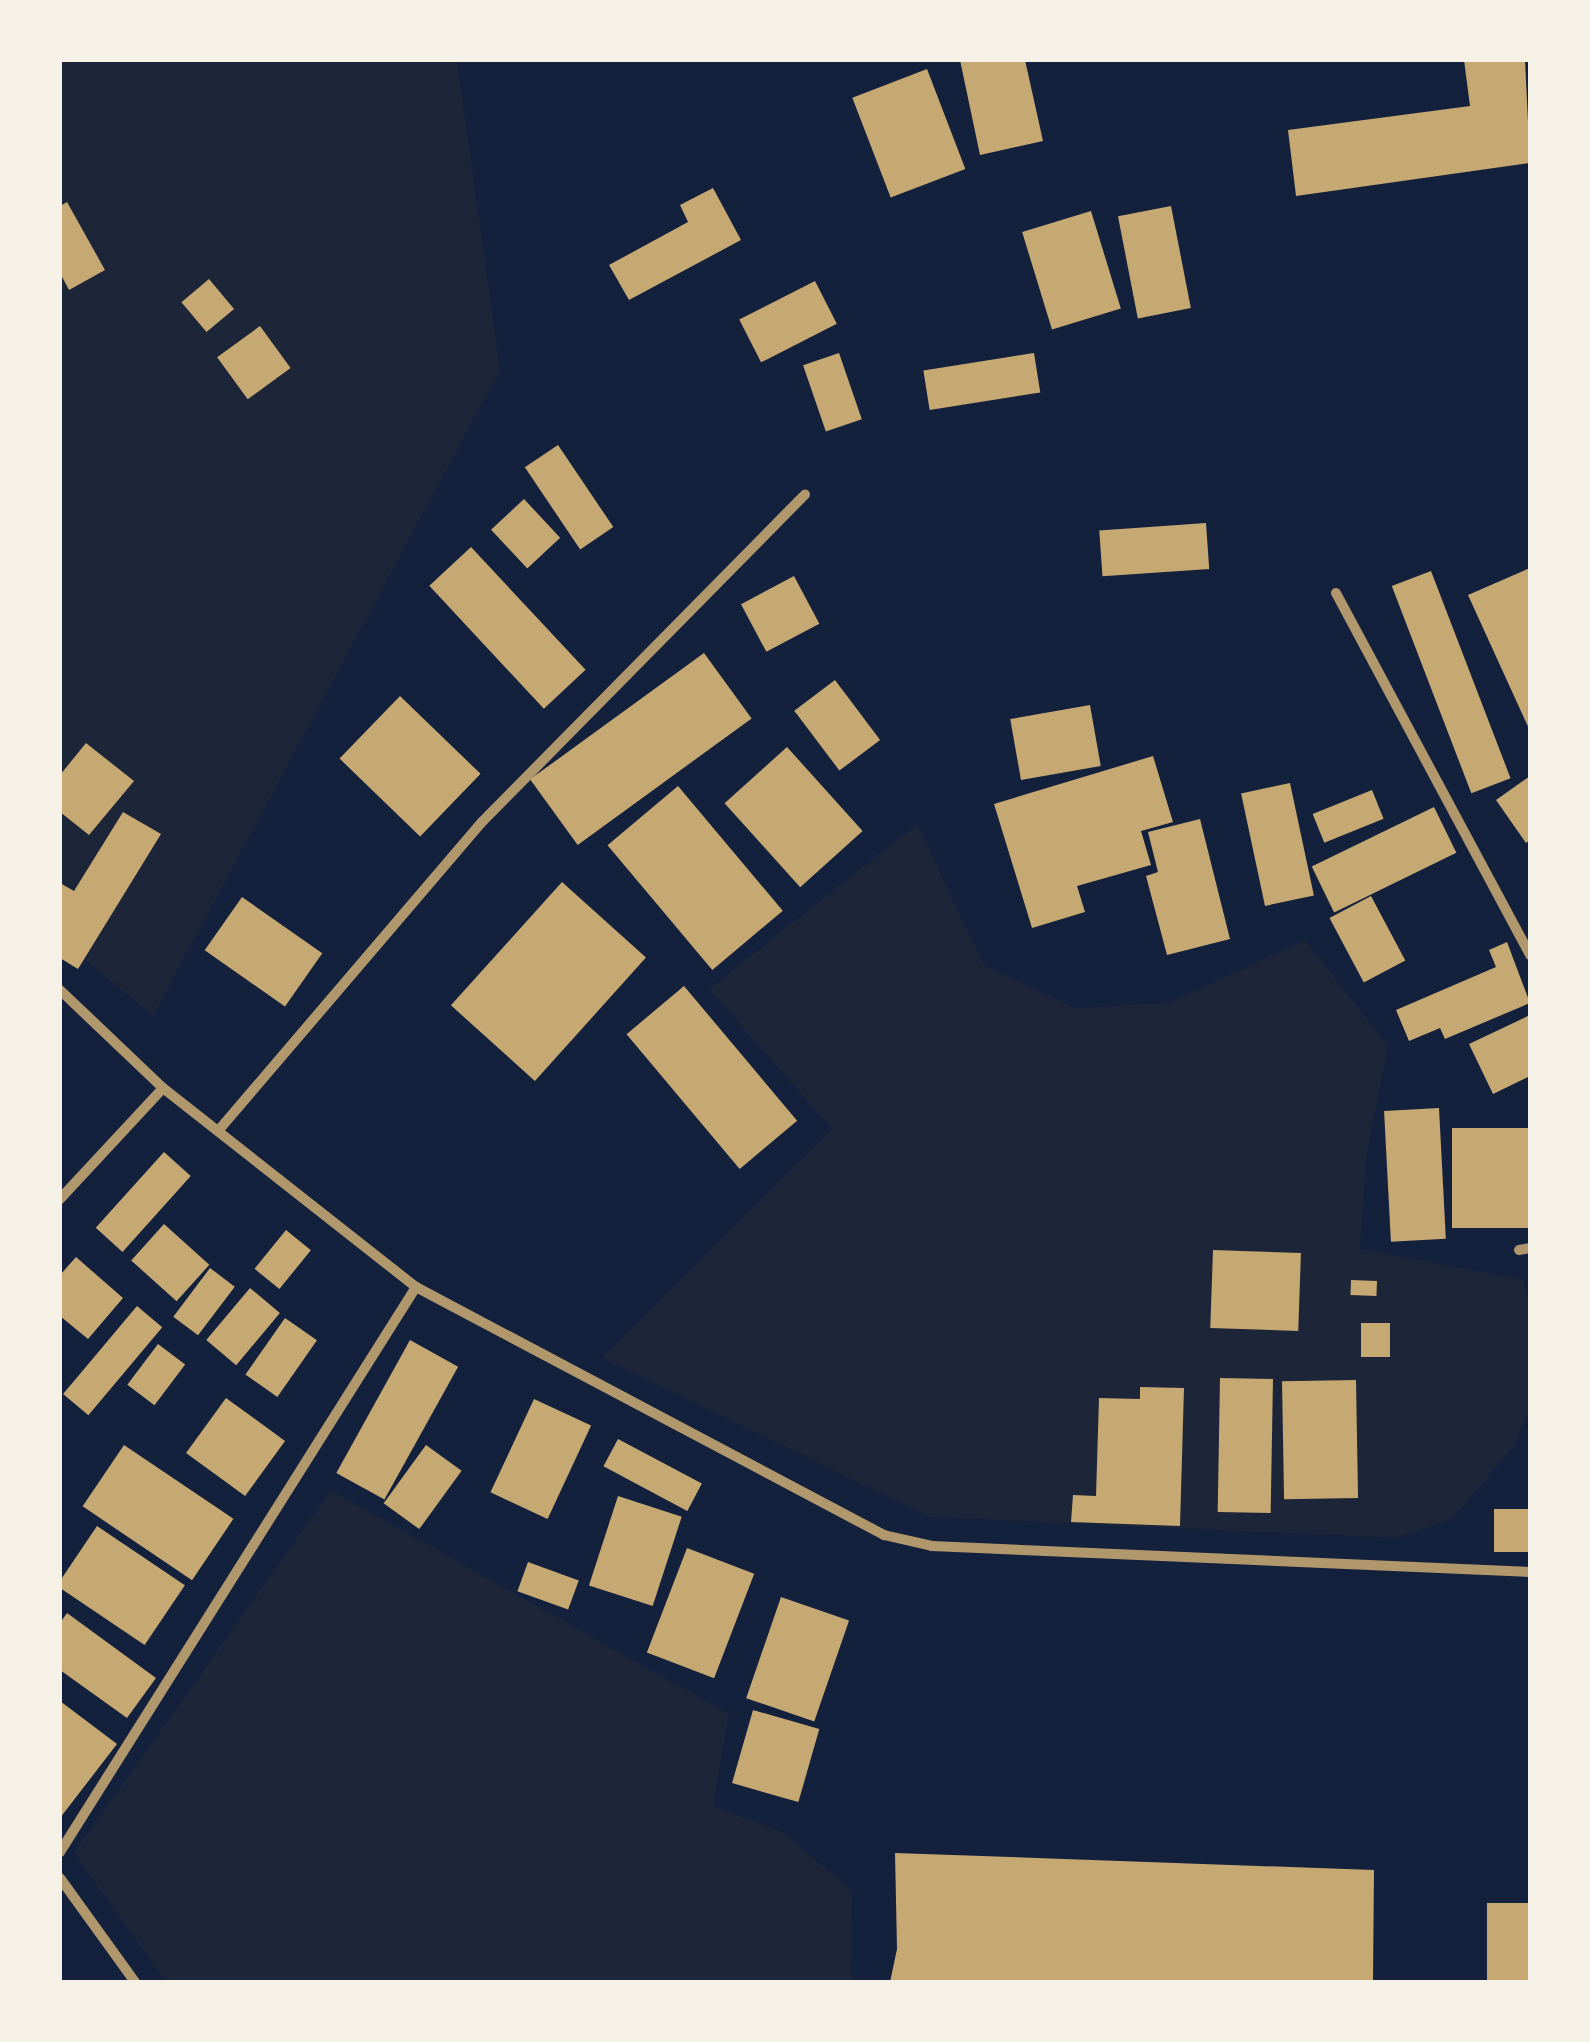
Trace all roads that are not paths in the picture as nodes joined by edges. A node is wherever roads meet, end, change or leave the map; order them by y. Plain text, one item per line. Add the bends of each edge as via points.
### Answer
1 (805, 495) dead end
2 (1336, 593) dead end
3 (1530, 955) edge
4 (60, 990) edge
5 (163, 1088) junction
6 (218, 1131) junction
7 (60, 1199) edge
8 (416, 1287) junction
9 (1530, 1572) edge
10 (60, 1852) edge
11 (60, 1878) edge
12 (135, 1982) edge

1 - 6 street via 482,822
2 - 3 street
4 - 5 street
5 - 6 street
5 - 7 street
6 - 8 street
8 - 9 street via 884,1534 932,1546
8 - 10 street
11 - 12 street

